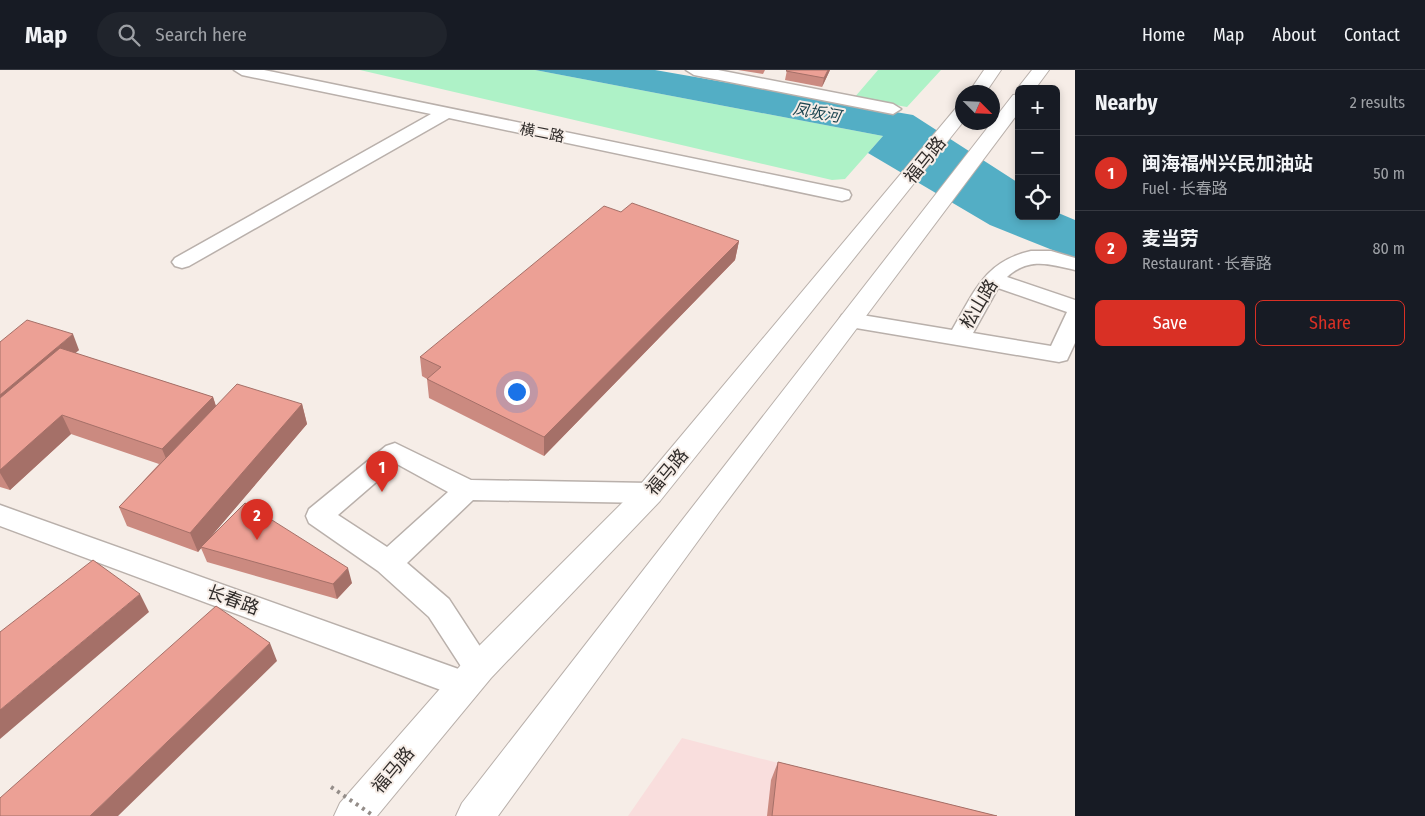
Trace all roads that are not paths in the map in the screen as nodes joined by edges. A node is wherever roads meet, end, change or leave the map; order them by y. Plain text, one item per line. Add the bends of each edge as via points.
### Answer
1 (242, 70) edge
2 (694, 70) edge
3 (993, 70) edge
4 (1041, 70) edge
5 (982, 85) edge
6 (1029, 85) edge
7 (1015, 104) edge
8 (893, 109) dead end
9 (446, 113) junction
10 (955, 122) edge
11 (842, 195) dead end
12 (182, 262) dead end
13 (1075, 264) edge
14 (992, 279) junction
15 (1075, 307) edge
16 (1075, 316) edge
17 (850, 320) junction
18 (959, 338) junction
19 (467, 490) junction
20 (650, 493) junction
21 (0, 515) edge
22 (388, 563) junction
23 (472, 677) junction
24 (354, 816) edge
25 (475, 816) edge

1 - 9 street, 横二路
2 - 8 street
3 - 5 main road
4 - 6 main road
7 - 17 main road, 福马路
9 - 11 street, 横二路
9 - 12 street
10 - 20 main road, 福马路
13 - 14 street, 松山路 via 1034,255 1013,262
14 - 15 street
14 - 18 street, 松山路
16 - 18 street via 1059,355
17 - 18 street, 松山路
17 - 25 main road, 福马路
19 - 20 street
19 - 22 street
19 - 22 street via 395,452 319,516
20 - 23 main road, 福马路
21 - 23 street, 长春路
22 - 23 street via 439,608
23 - 24 main road, 福马路

